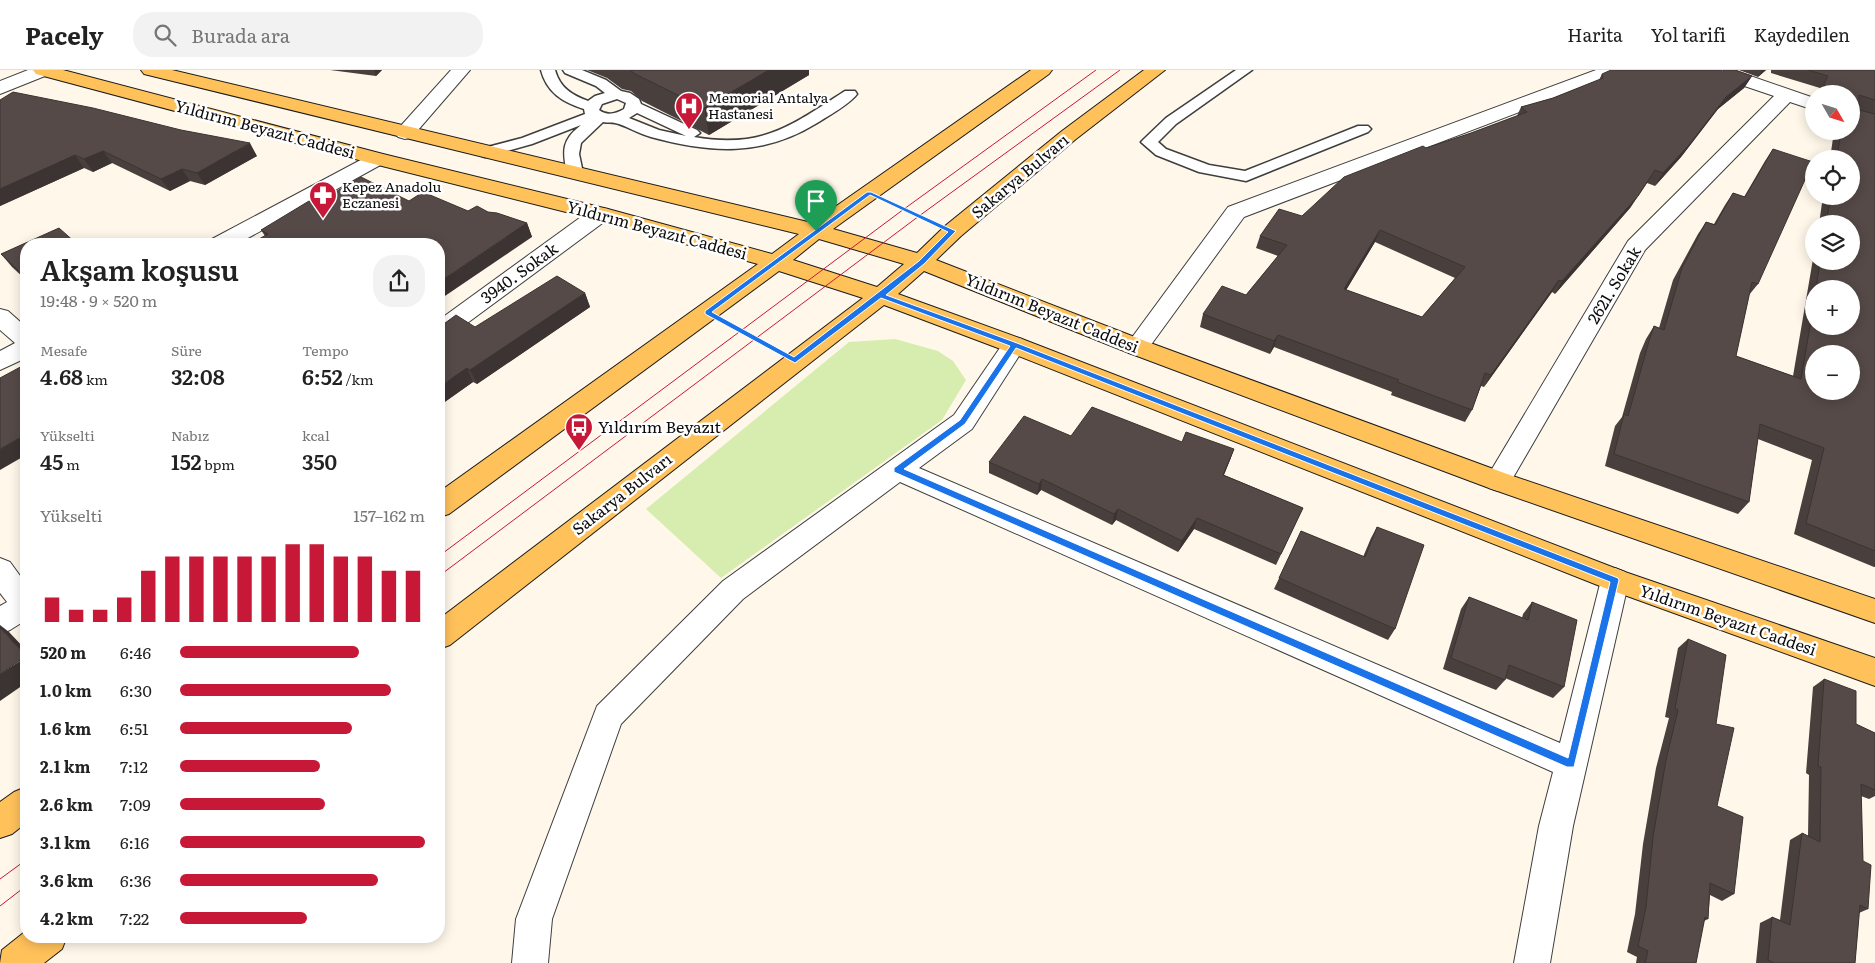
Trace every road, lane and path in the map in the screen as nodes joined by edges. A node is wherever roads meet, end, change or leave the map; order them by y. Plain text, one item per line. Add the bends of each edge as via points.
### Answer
1 (43, 70) edge
2 (460, 70) edge
3 (548, 70) edge
4 (570, 70) edge
5 (1043, 70) edge
6 (1156, 70) edge
7 (1245, 70) edge
8 (1613, 70) edge
9 (1715, 70) edge
10 (163, 71) edge
11 (0, 88) edge
12 (850, 94) dead end
13 (1786, 95) junction
14 (626, 98) junction
15 (1805, 101) edge
16 (596, 113) junction
17 (617, 118) junction
18 (1364, 129) dead end
19 (405, 133) junction
20 (714, 145) junction
21 (485, 152) junction
22 (377, 159) junction
23 (575, 174) junction
24 (869, 193) junction
25 (600, 214) junction
26 (816, 231) junction
27 (953, 231) junction
28 (231, 238) edge
29 (776, 262) junction
30 (921, 262) junction
31 (880, 296) junction
32 (707, 312) junction
33 (0, 317) edge
34 (445, 328) edge
35 (20, 335) edge
36 (1014, 345) junction
37 (1137, 347) junction
38 (20, 351) edge
39 (795, 361) junction
40 (0, 362) edge
41 (897, 470) junction
42 (1498, 481) junction
43 (445, 502) edge
44 (0, 570) edge
45 (1614, 580) junction
46 (20, 598) edge
47 (20, 609) edge
48 (1875, 611) edge
49 (0, 621) edge
50 (445, 631) edge
51 (1875, 672) edge
52 (1571, 764) junction
53 (20, 807) edge
54 (0, 822) edge
55 (40, 943) edge
56 (15, 963) edge
57 (530, 963) edge
58 (1532, 963) edge

1 - 11 street
1 - 22 main road, Yıldırım Beyazıt Caddesi
2 - 19 street
3 - 16 lane via 559,92
4 - 14 lane
5 - 24 main road
6 - 27 main road, Sakarya Bulvarı via 1069,135
7 - 18 lane via 1171,121 1150,142 1161,152 1205,169 1246,176
8 - 37 street via 1236,212
9 - 13 street
10 - 19 main road, Yıldırım Beyazıt Caddesi
12 - 20 lane via 781,136
13 - 15 street
13 - 42 street, 2621. Sokak via 1636,246
14 - 16 lane via 600,99
14 - 17 lane via 625,115
14 - 20 lane
16 - 17 lane
16 - 21 lane via 527,141
16 - 23 lane via 572,143 569,152
17 - 20 lane via 633,126
19 - 21 main road, Yıldırım Beyazıt Caddesi
21 - 23 main road, Yıldırım Beyazıt Caddesi
22 - 25 main road, Yıldırım Beyazıt Caddesi
22 - 28 street
23 - 26 main road, Yıldırım Beyazıt Caddesi
24 - 26 main road
24 - 27 path
25 - 29 main road, Yıldırım Beyazıt Caddesi
25 - 34 street, 3940. Sokak
26 - 29 main road
26 - 30 main road, Yıldırım Beyazıt Caddesi
27 - 30 main road, Sakarya Bulvarı
29 - 31 main road, Yıldırım Beyazıt Caddesi
29 - 32 main road
30 - 31 main road, Sakarya Bulvarı
30 - 37 main road, Yıldırım Beyazıt Caddesi
31 - 36 main road, Yıldırım Beyazıt Caddesi
31 - 39 main road, Sakarya Bulvarı
32 - 39 path
32 - 43 main road
33 - 35 street
36 - 41 street via 962,422
36 - 45 main road, Yıldırım Beyazıt Caddesi
37 - 42 main road, Yıldırım Beyazıt Caddesi
38 - 40 street
39 - 50 main road, Sakarya Bulvarı
41 - 52 street
41 - 57 street via 733,590 608,716 534,918
42 - 48 main road, Yıldırım Beyazıt Caddesi
44 - 46 street
45 - 51 main road, Yıldırım Beyazıt Caddesi
45 - 52 street
47 - 49 street
52 - 58 street via 1556,826
53 - 54 main road
55 - 56 main road

